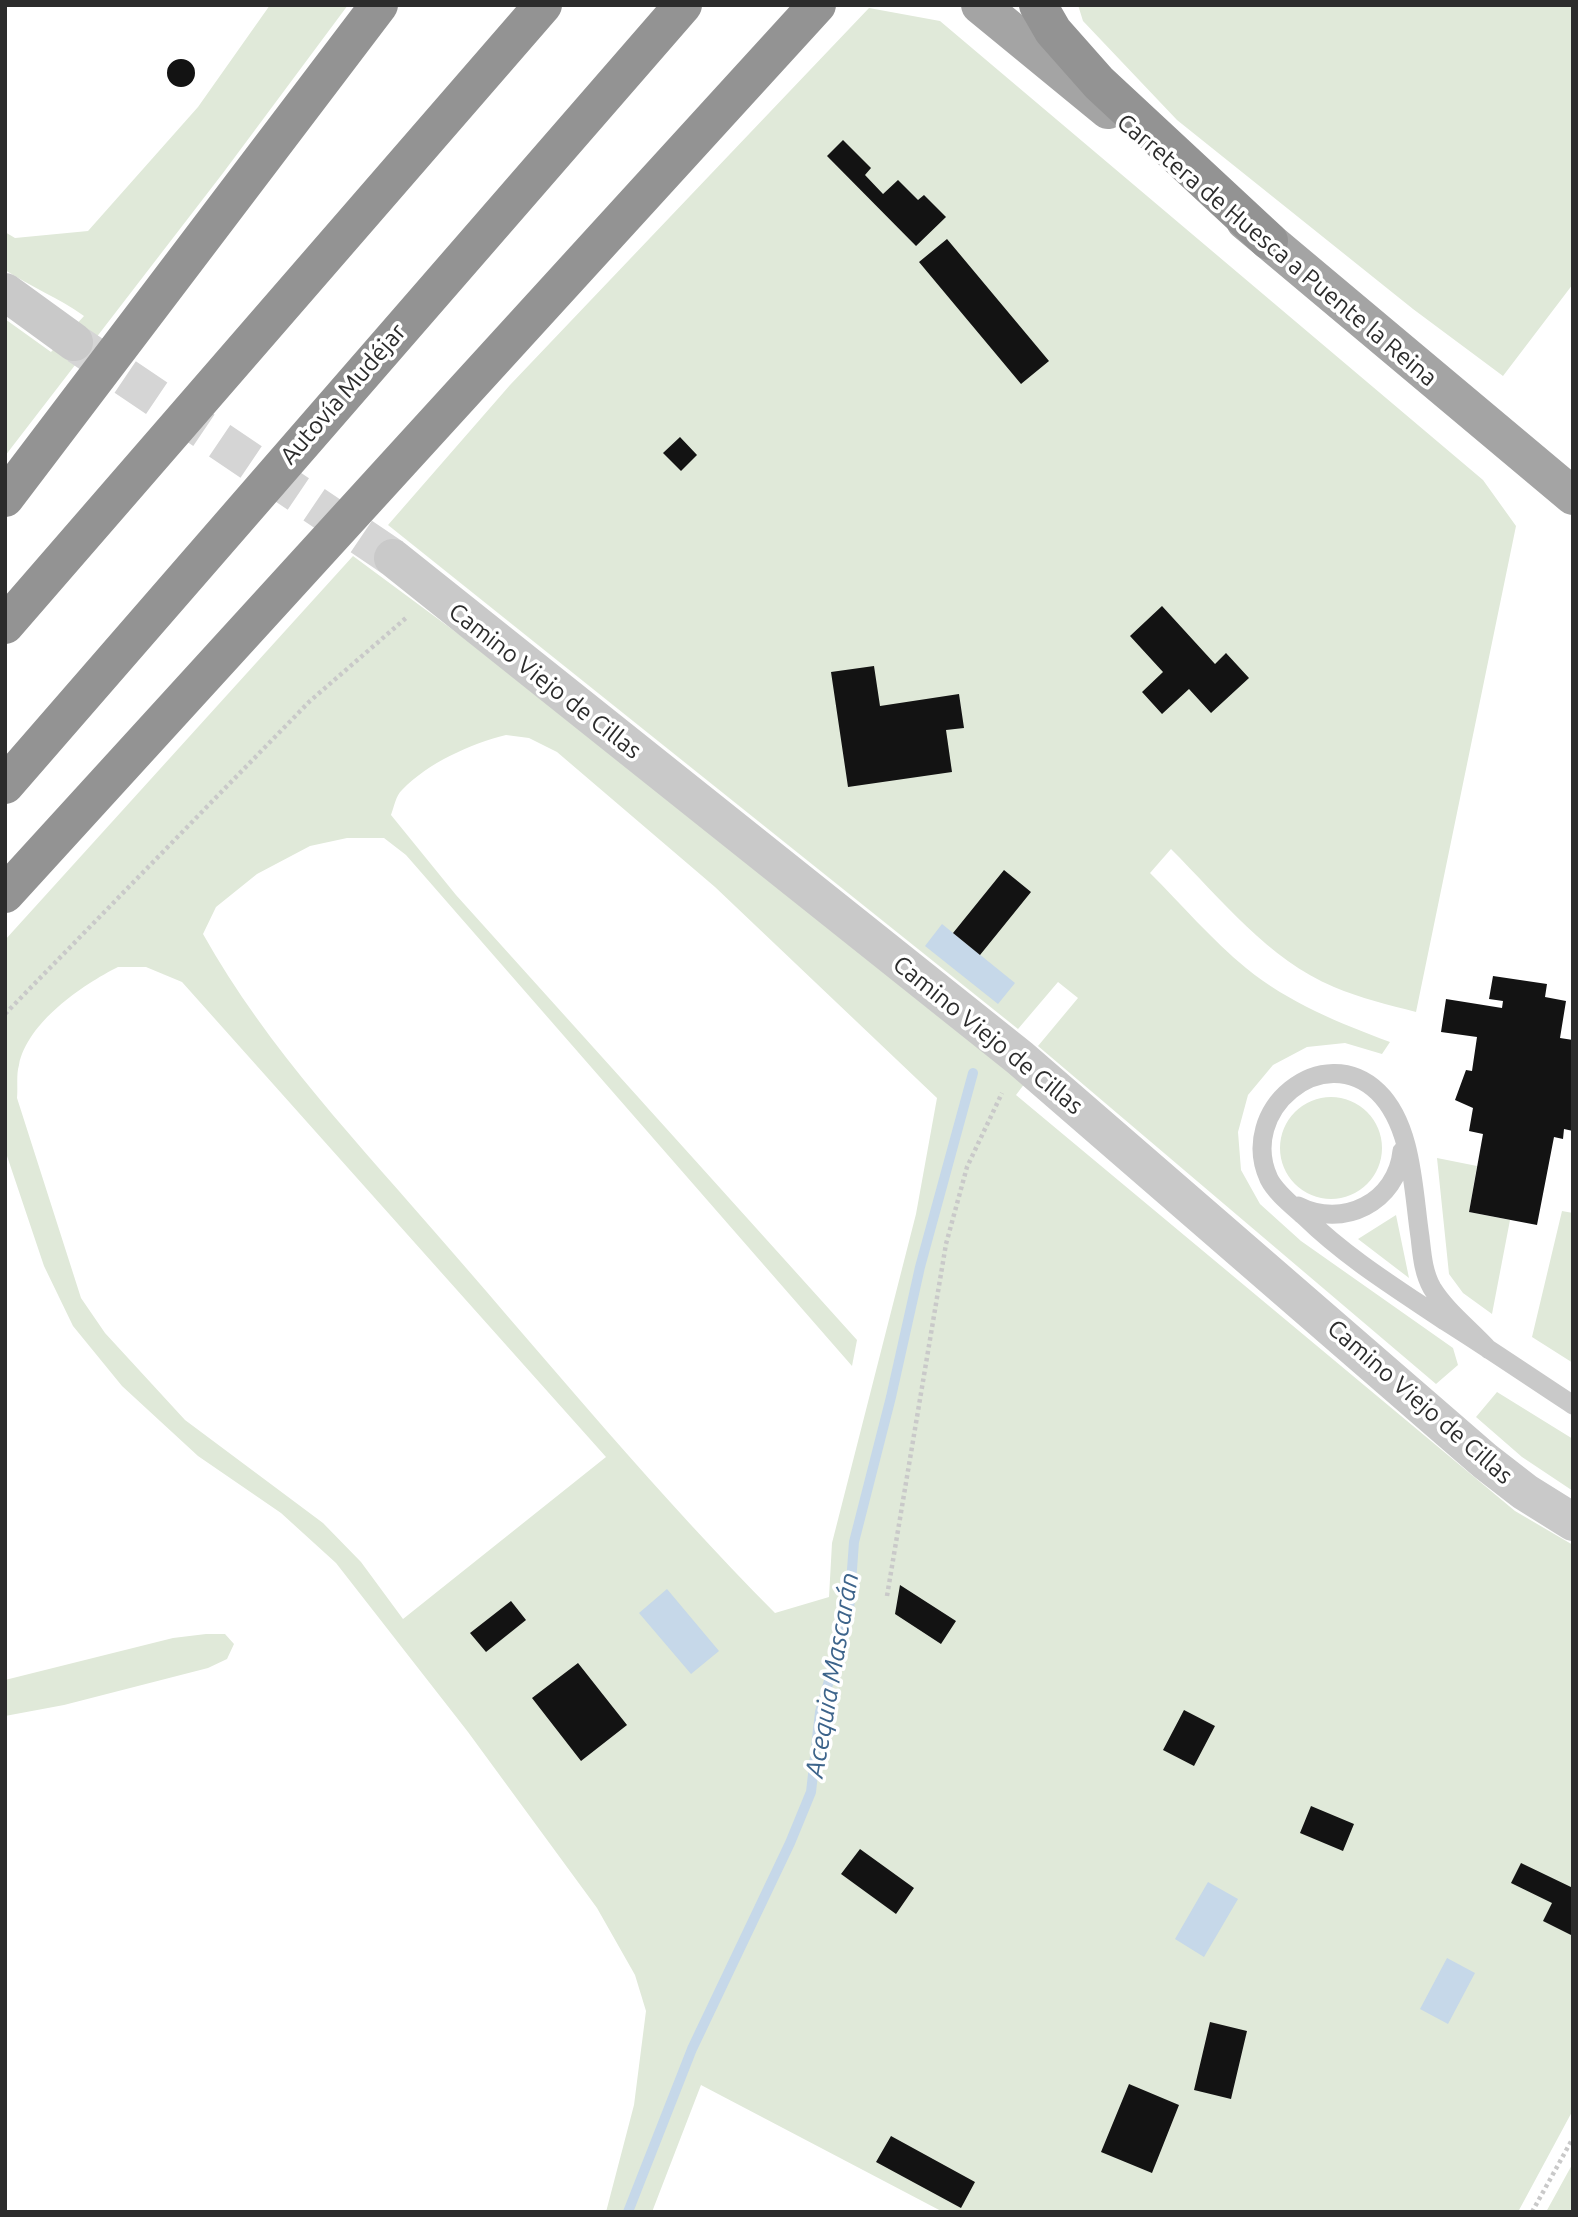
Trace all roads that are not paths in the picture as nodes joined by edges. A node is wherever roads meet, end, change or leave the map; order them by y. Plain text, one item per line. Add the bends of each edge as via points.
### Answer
1 (379, 5) edge
2 (543, 5) edge
3 (683, 5) edge
4 (817, 5) edge
5 (980, 5) edge
6 (1038, 5) edge
7 (1269, 241) junction
8 (5, 292) edge
9 (74, 342) tunnel mouth
10 (1573, 496) edge
11 (5, 498) edge
12 (393, 558) tunnel mouth
13 (5, 625) edge
14 (5, 785) edge
15 (5, 894) edge
16 (1403, 1138) junction
17 (1288, 1201) junction
18 (1489, 1350) junction
19 (1573, 1405) edge
20 (1573, 1522) edge

1 - 11 highway
2 - 13 highway
3 - 14 highway, Autovía Mudéjar
4 - 15 highway
5 - 7 main road, Carretera de Huesca a Puente la Reina
6 - 7 highway via 1053,31 1099,83
7 - 10 main road, Carretera de Huesca a Puente la Reina
8 - 9 street
12 - 20 street, Camino Viejo de Cillas via 1020,1058 1485,1461
16 - 17 lane via 1401,1165 1388,1189 1366,1207 1340,1216 1312,1214
16 - 17 lane via 1394,1111 1376,1090 1352,1077 1324,1075 1297,1083 1276,1101 1264,1126 1262,1153 1270,1180
16 - 18 lane via 1424,1267 1432,1287
17 - 18 lane via 1369,1272
18 - 19 lane

